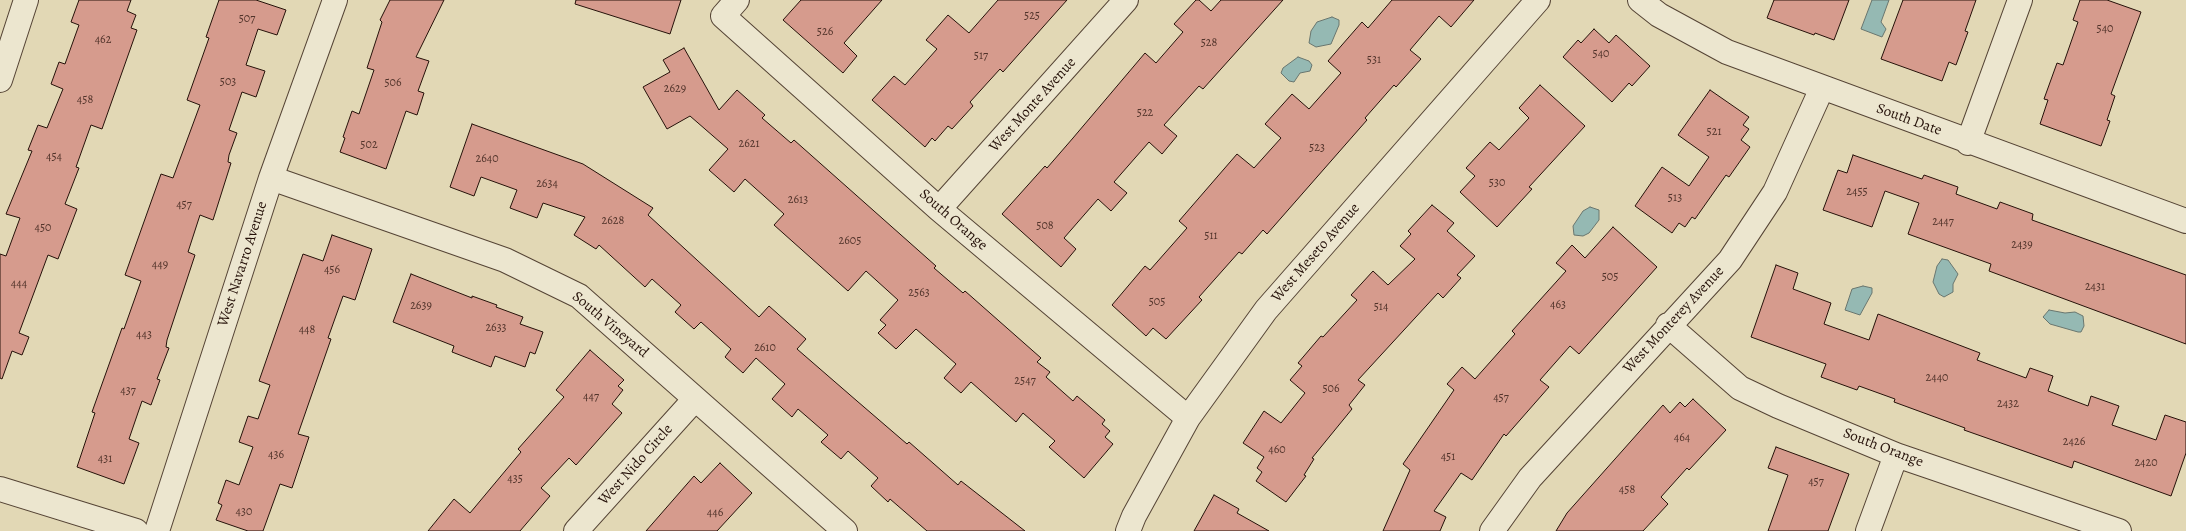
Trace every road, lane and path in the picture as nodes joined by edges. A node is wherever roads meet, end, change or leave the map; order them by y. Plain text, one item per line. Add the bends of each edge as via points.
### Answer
1 (26, 0) edge
2 (335, 0) edge
3 (1126, 0) edge
4 (1538, 0) edge
5 (1640, 0) edge
6 (2020, 0) edge
7 (730, 8) edge
8 (0, 80) edge
9 (1822, 88) junction
10 (1968, 142) junction
11 (271, 178) junction
12 (939, 209) junction
13 (2186, 221) edge
14 (1668, 325) junction
15 (695, 399) junction
16 (1188, 418) junction
17 (1896, 455) junction
18 (0, 489) edge
19 (136, 531) edge
20 (157, 531) edge
21 (576, 531) edge
22 (845, 531) edge
23 (1128, 531) edge
24 (1492, 531) edge
25 (1868, 531) edge
26 (2120, 531) edge

1 - 8 street
2 - 11 street, West Navarro Avenue
3 - 12 street, West Monte Avenue
4 - 16 street, West Meseto Avenue via 1266,310
5 - 9 street, South Date via 1659,15 1727,52
6 - 10 street
7 - 12 street, South Orange
9 - 10 street, South Date
9 - 14 street, West Monterey Avenue via 1775,192 1730,260
10 - 13 street, South Date
11 - 15 street, South Vineyard via 505,260 579,296
11 - 20 street, West Navarro Avenue
12 - 16 street, South Orange
14 - 17 street, South Orange via 1740,388
14 - 24 street, West Monterey Avenue via 1530,478
15 - 21 street, West Nido Circle
15 - 22 street, South Vineyard
16 - 23 street, West Meseto Avenue
17 - 25 street
17 - 26 street, South Orange
18 - 19 street

